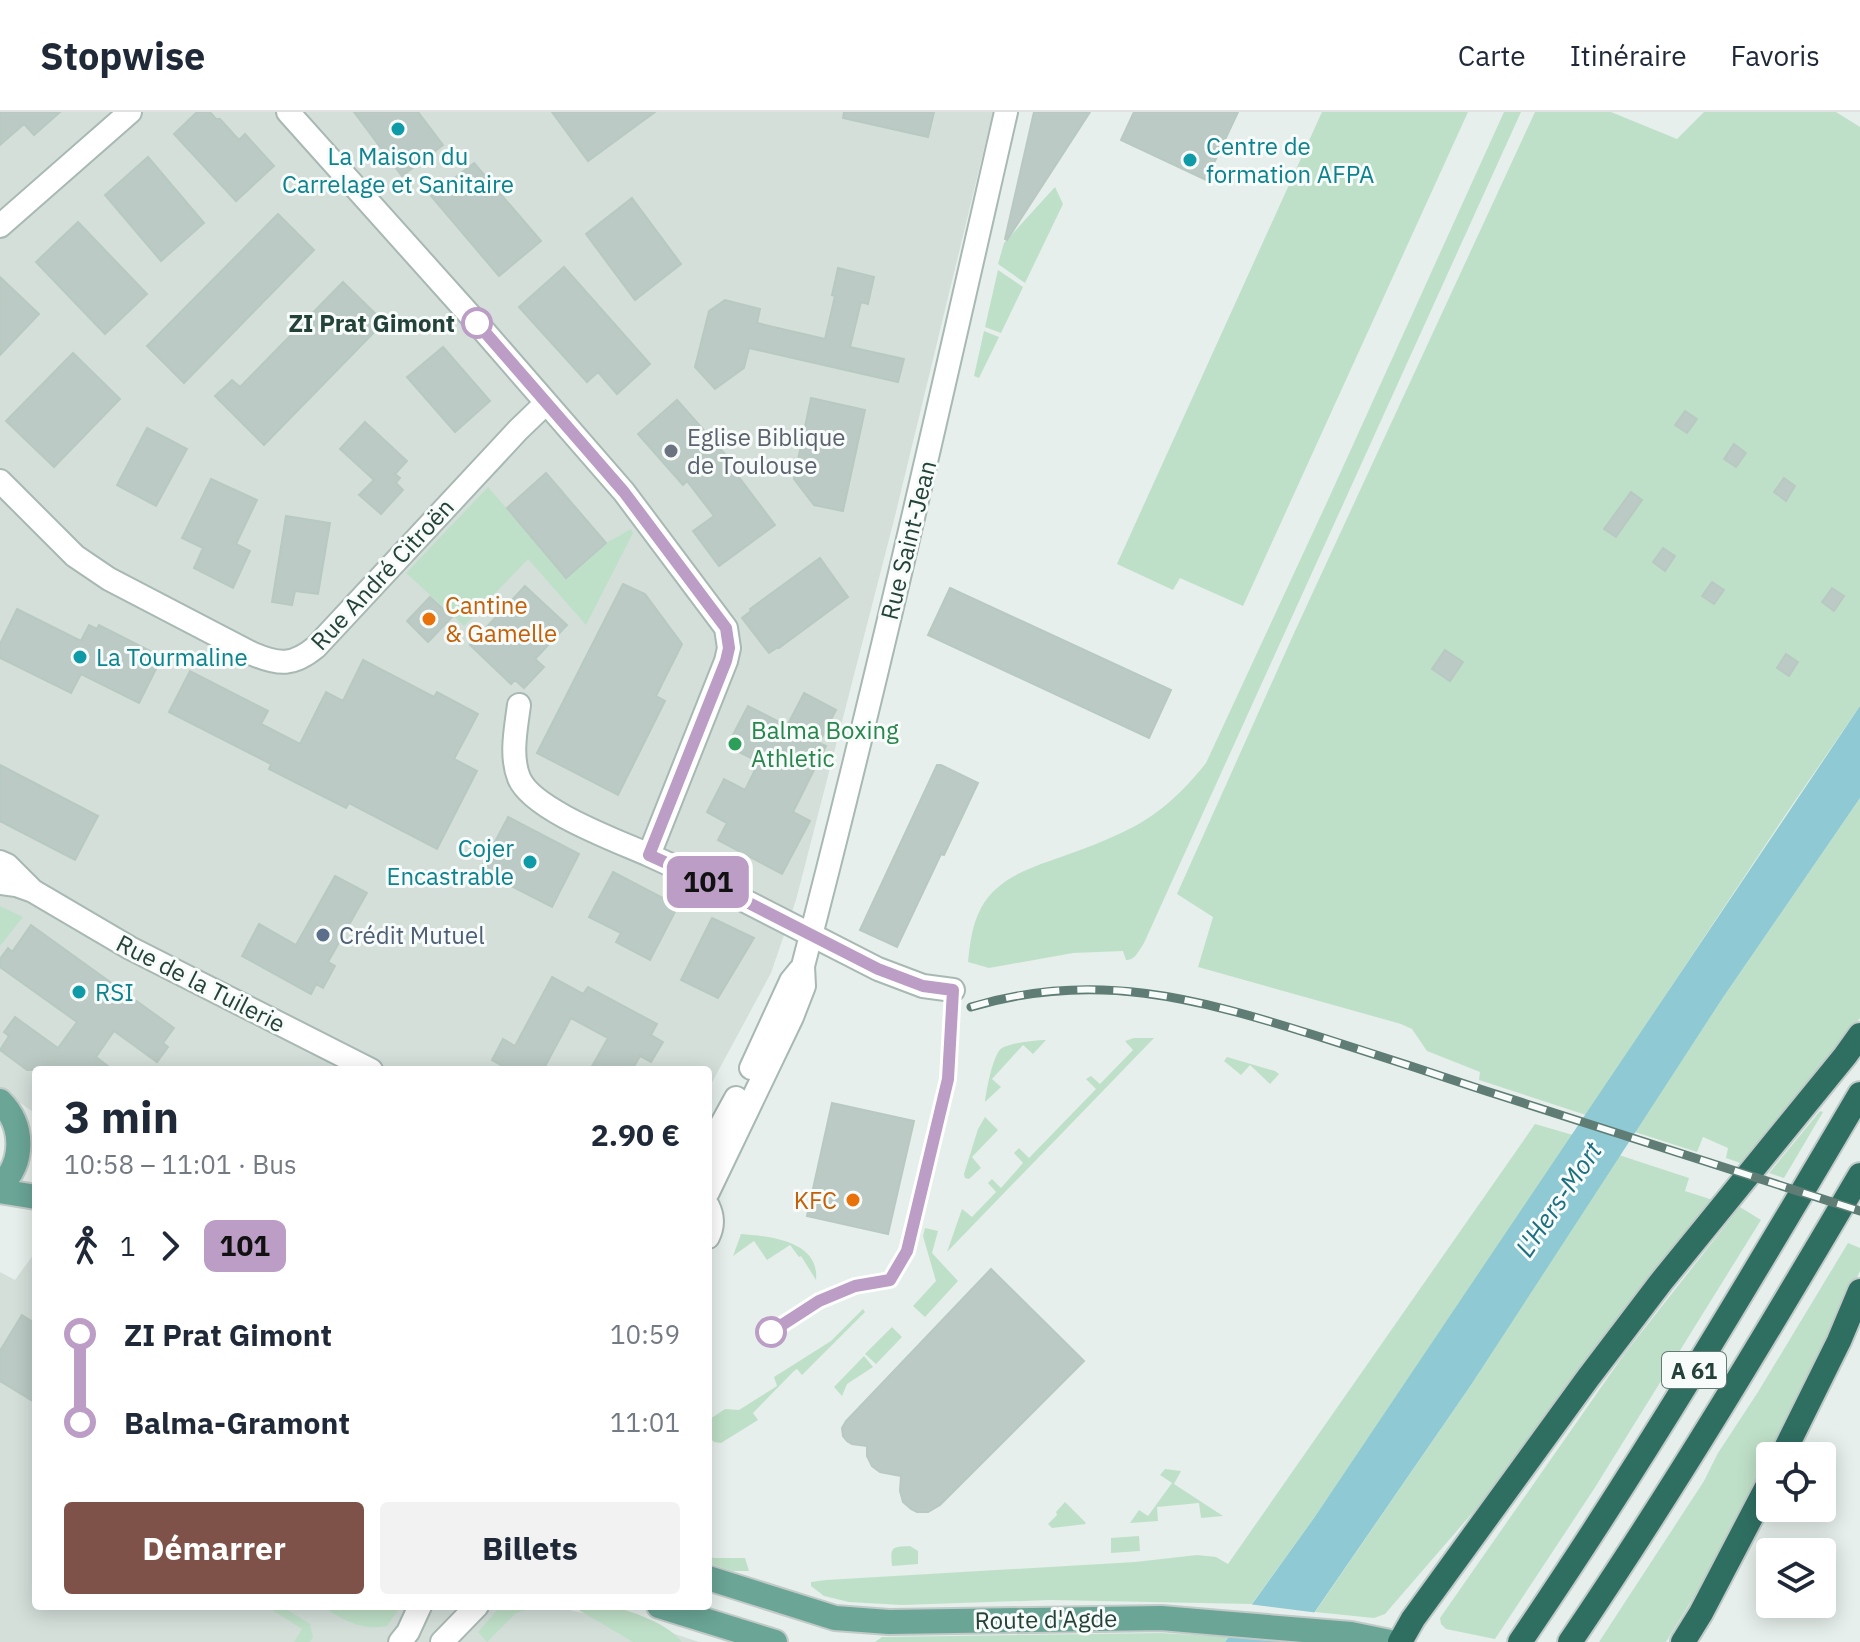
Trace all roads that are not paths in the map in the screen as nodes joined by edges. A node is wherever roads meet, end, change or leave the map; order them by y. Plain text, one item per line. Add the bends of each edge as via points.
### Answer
1 (130, 112) edge
2 (288, 112) edge
3 (1006, 112) edge
4 (307, 121) edge
5 (0, 226) edge
6 (546, 403) junction
7 (0, 481) edge
8 (519, 705) dead end
9 (649, 855) junction
10 (0, 862) edge
11 (0, 883) edge
12 (33, 891) junction
13 (811, 937) junction
14 (803, 966) junction
15 (953, 990) dead end
16 (1860, 1035) edge
17 (363, 1066) edge
18 (1860, 1094) edge
19 (2, 1103) edge
20 (712, 1141) edge
21 (27, 1146) edge
22 (1860, 1175) edge
23 (712, 1183) edge
24 (0, 1189) edge
25 (32, 1196) edge
26 (1860, 1291) edge
27 (1789, 1442) edge
28 (1756, 1508) edge
29 (712, 1579) edge
30 (418, 1610) edge
31 (473, 1610) edge
32 (672, 1610) edge
33 (1701, 1613) junction
34 (400, 1642) edge
35 (442, 1642) edge
36 (775, 1642) edge
37 (1390, 1642) edge
38 (1400, 1642) edge
39 (1520, 1642) edge
40 (1570, 1642) edge
41 (1683, 1642) edge
42 (1698, 1642) edge

1 - 5 street
2 - 4 street
3 - 13 street, Rue Saint-Jean
4 - 6 street
6 - 7 street, Rue André Citroën via 316,647 285,662 253,654 109,579 75,556
6 - 9 street via 624,492 726,628 726,661
8 - 9 street via 515,765 527,792 599,834
9 - 13 street
10 - 12 street, Rue de la Tuilerie
11 - 12 street, Rue de la Tuilerie
12 - 17 street, Rue de la Tuilerie via 130,948
13 - 14 street, Rue Saint-Jean
13 - 15 street via 903,980
14 - 20 street, Rue Saint-Jean
14 - 23 street, Rue Saint-Jean via 804,986 792,1017
16 - 38 highway via 1588,1378
18 - 39 highway, A 61 via 1631,1472
19 - 21 main road
21 - 24 main road
22 - 40 highway, A 61 via 1696,1447
24 - 25 main road
26 - 27 highway
28 - 33 highway
29 - 37 main road, Route d'Agde via 835,1618 1161,1618
30 - 34 street
31 - 35 street
32 - 36 main road
33 - 41 highway
33 - 42 highway

